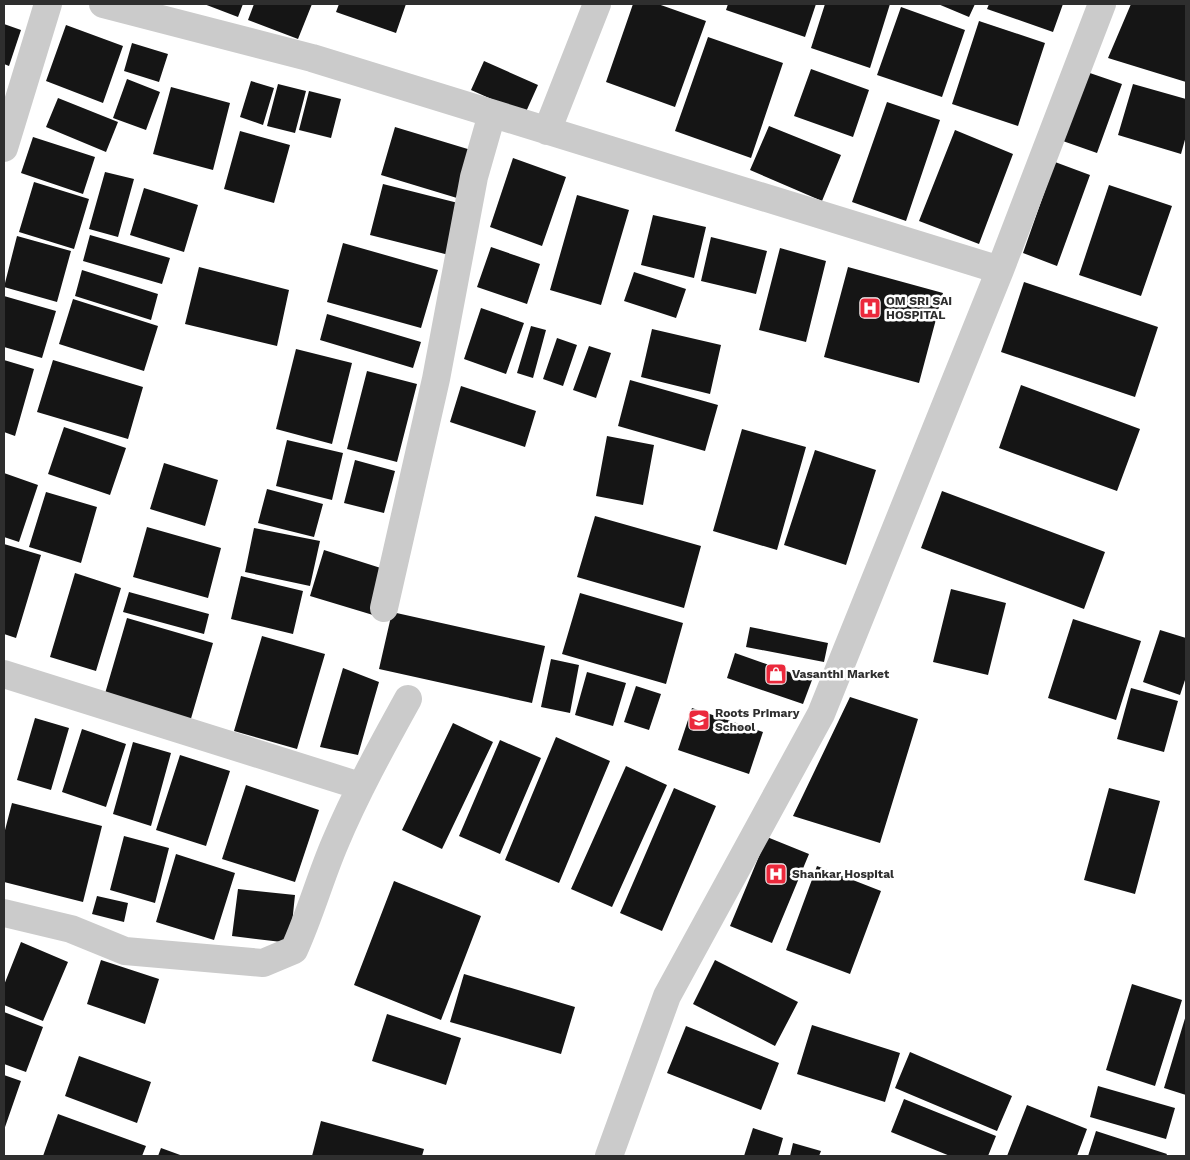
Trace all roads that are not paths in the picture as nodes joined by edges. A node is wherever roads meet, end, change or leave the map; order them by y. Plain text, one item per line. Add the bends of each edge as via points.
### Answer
1 (48, 4) edge
2 (103, 4) edge
3 (596, 4) edge
4 (1102, 4) edge
5 (492, 114) junction
6 (547, 131) junction
7 (4, 148) edge
8 (1000, 270) junction
9 (384, 608) dead end
10 (4, 674) edge
11 (408, 699) dead end
12 (360, 786) junction
13 (4, 913) edge
14 (609, 1156) edge

1 - 7 street
2 - 5 street via 312,58
3 - 6 street
4 - 8 street
5 - 6 street
5 - 9 street via 474,177 436,380
6 - 8 street
8 - 14 street via 821,714 668,996
10 - 12 street
11 - 12 street
12 - 13 street via 294,950 263,963 125,951 71,929

